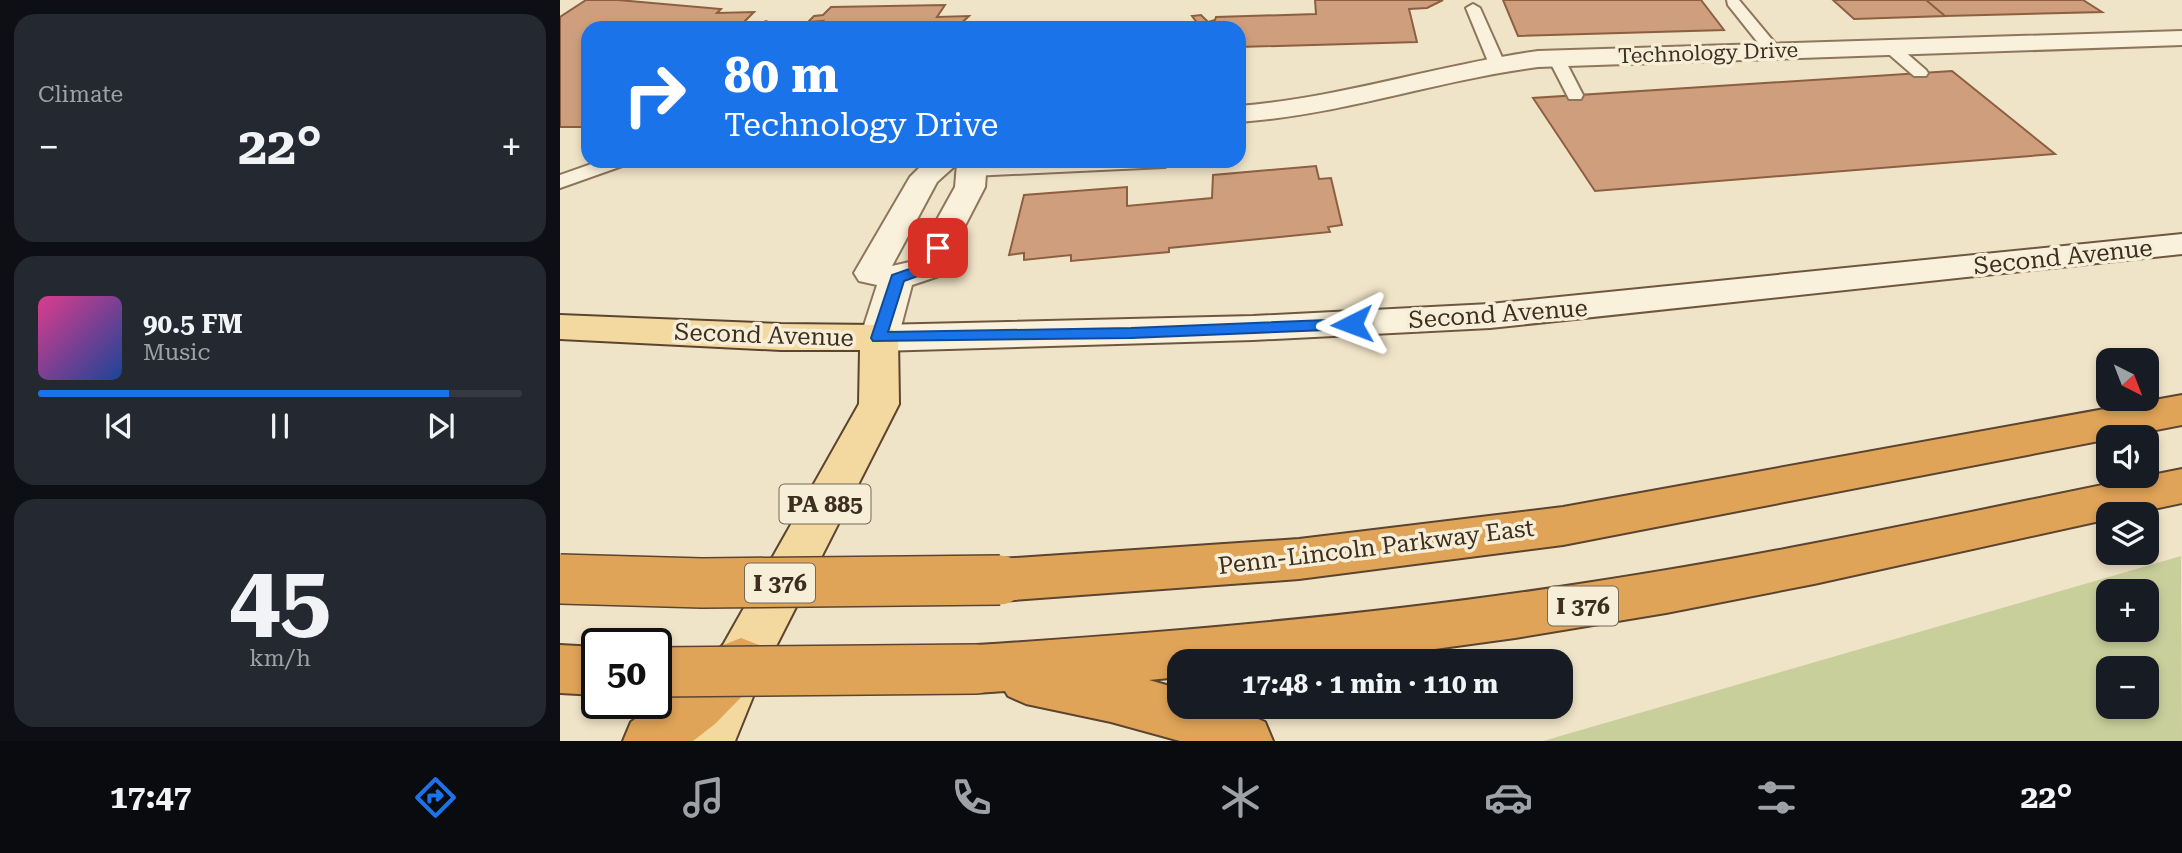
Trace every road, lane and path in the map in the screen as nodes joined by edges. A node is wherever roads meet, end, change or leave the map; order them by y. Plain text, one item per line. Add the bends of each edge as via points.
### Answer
1 (1733, 2) dead end
2 (1473, 8) dead end
3 (2182, 38) edge
4 (1890, 47) junction
5 (1773, 51) junction
6 (1556, 58) junction
7 (1497, 64) junction
8 (1920, 73) dead end
9 (1575, 95) dead end
10 (1246, 113) edge
11 (599, 168) edge
12 (951, 168) edge
13 (964, 168) edge
14 (560, 182) edge
15 (2182, 244) edge
16 (897, 278) junction
17 (560, 327) edge
18 (879, 338) junction
19 (2182, 410) edge
20 (2182, 486) edge
21 (560, 579) edge
22 (741, 662) junction
23 (560, 669) edge
24 (976, 669) junction
25 (581, 670) edge
26 (672, 673) edge
27 (650, 741) edge
28 (708, 741) edge
29 (1246, 741) edge

1 - 5 lane
2 - 7 lane
3 - 4 street, Technology Drive
4 - 5 street, Technology Drive
4 - 8 lane
5 - 6 street, Technology Drive
6 - 7 street, Technology Drive
6 - 9 lane
7 - 10 street, Technology Drive via 1331,103
11 - 14 lane
12 - 16 street via 925,177 871,273
13 - 16 street via 970,187 927,268
15 - 18 street, Second Avenue via 1490,316 1226,330
16 - 18 street
17 - 18 main road, Second Avenue
18 - 22 main road, PA 885 via 878,404
19 - 21 highway, Penn-Lincoln Parkway East / I 376, bridge via 1563,526 1299,559 1000,580 702,583
20 - 24 highway, I 376 via 1594,604 1305,643
22 - 27 highway via 696,706
22 - 28 main road, PA 885
23 - 25 highway
24 - 26 highway, I 376, bridge
24 - 29 highway via 1157,706

